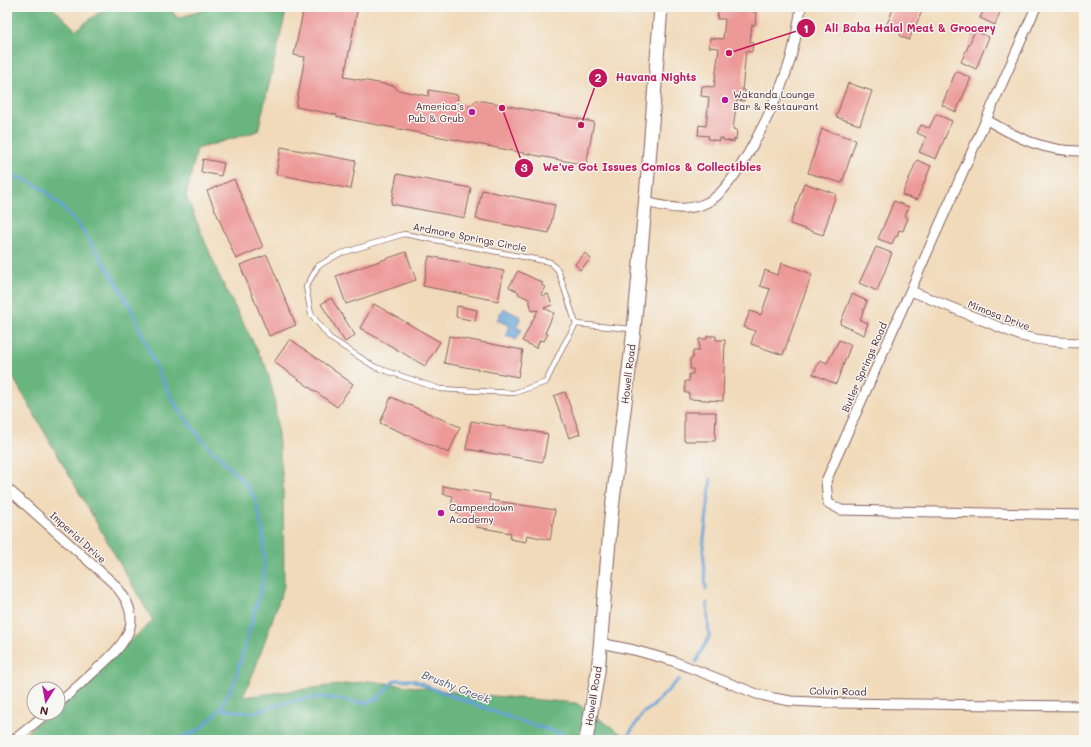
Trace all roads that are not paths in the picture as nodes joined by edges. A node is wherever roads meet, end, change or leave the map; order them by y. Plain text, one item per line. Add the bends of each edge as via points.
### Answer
1 (661, 7) edge
2 (801, 7) edge
3 (1036, 7) edge
4 (987, 120) junction
5 (1084, 151) edge
6 (646, 202) junction
7 (911, 291) junction
8 (576, 324) junction
9 (634, 330) junction
10 (1084, 343) edge
11 (7, 488) edge
12 (1084, 515) edge
13 (600, 643) junction
14 (66, 697) edge
15 (1084, 706) edge
16 (37, 721) edge
17 (14, 740) edge
18 (586, 740) edge

1 - 6 main road, Howell Road
2 - 6 street via 797,36 773,106 735,175 708,203 676,209
3 - 4 street, Butler Springs Road
4 - 5 street via 1036,145
4 - 7 street, Butler Springs Road
6 - 9 main road, Howell Road
7 - 10 street, Mimosa Drive via 1022,336 1061,343
7 - 12 street, Butler Springs Road via 826,481 828,502 841,510
8 - 8 lane, Ardmore Springs Circle via 558,270 550,262 404,234 339,254 318,266 306,287 311,314 330,338 375,367 440,389 514,393 546,382
8 - 9 lane
9 - 13 main road, Howell Road via 611,517
11 - 14 street, Imperial Drive via 113,583 130,608 131,624 123,644
13 - 15 street, Colvin Road via 672,661 758,694 791,701
13 - 18 main road, Howell Road via 598,672
16 - 17 street

